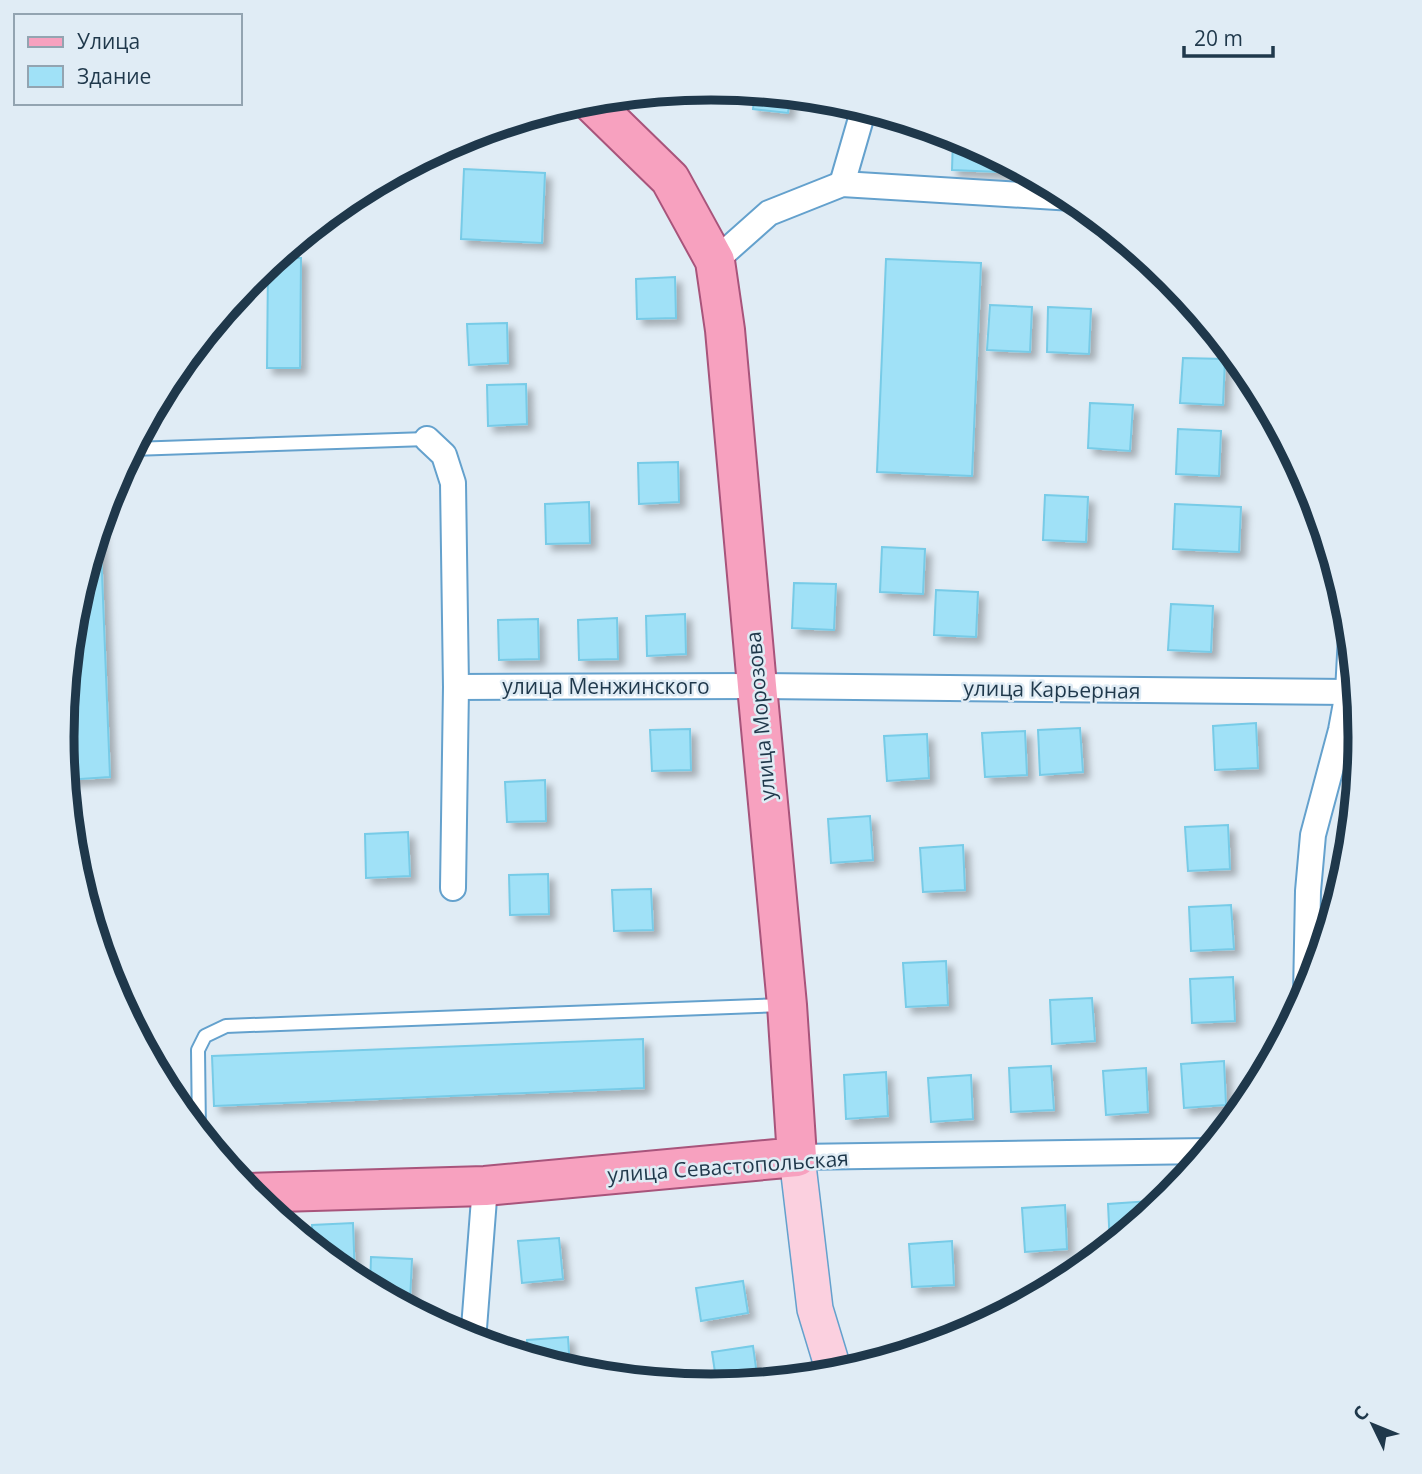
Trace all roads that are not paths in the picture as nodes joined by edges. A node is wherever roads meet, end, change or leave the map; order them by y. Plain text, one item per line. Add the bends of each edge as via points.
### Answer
1 (599, 110) edge
2 (861, 118) edge
3 (842, 184) junction
4 (1048, 197) edge
5 (715, 261) junction
6 (427, 439) joint
7 (142, 449) edge
8 (757, 686) junction
9 (456, 687) junction
10 (1347, 692) edge
11 (1347, 697) edge
12 (453, 888) dead end
13 (1307, 964) edge
14 (787, 1005) junction
15 (199, 1116) edge
16 (1195, 1151) edge
17 (797, 1157) junction
18 (485, 1186) junction
19 (265, 1192) edge
20 (475, 1329) edge
21 (831, 1363) edge

1 - 5 main road, улица Морозова via 670,179
2 - 3 street
3 - 4 street
3 - 5 street via 769,213
5 - 8 main road, улица Морозова
6 - 7 lane
6 - 9 street via 444,455 453,483
8 - 9 street, улица Менжинского
8 - 10 street, улица Карьерная
8 - 14 main road, улица Морозова
9 - 12 street
11 - 13 street via 1313,835
14 - 15 lane via 226,1026 205,1036 198,1050
14 - 17 main road, улица Морозова
16 - 17 street, улица Севастопольская
17 - 18 main road, улица Севастопольская
17 - 21 main road, улица Морозова via 815,1309
18 - 19 main road, улица Севастопольская
18 - 20 street

